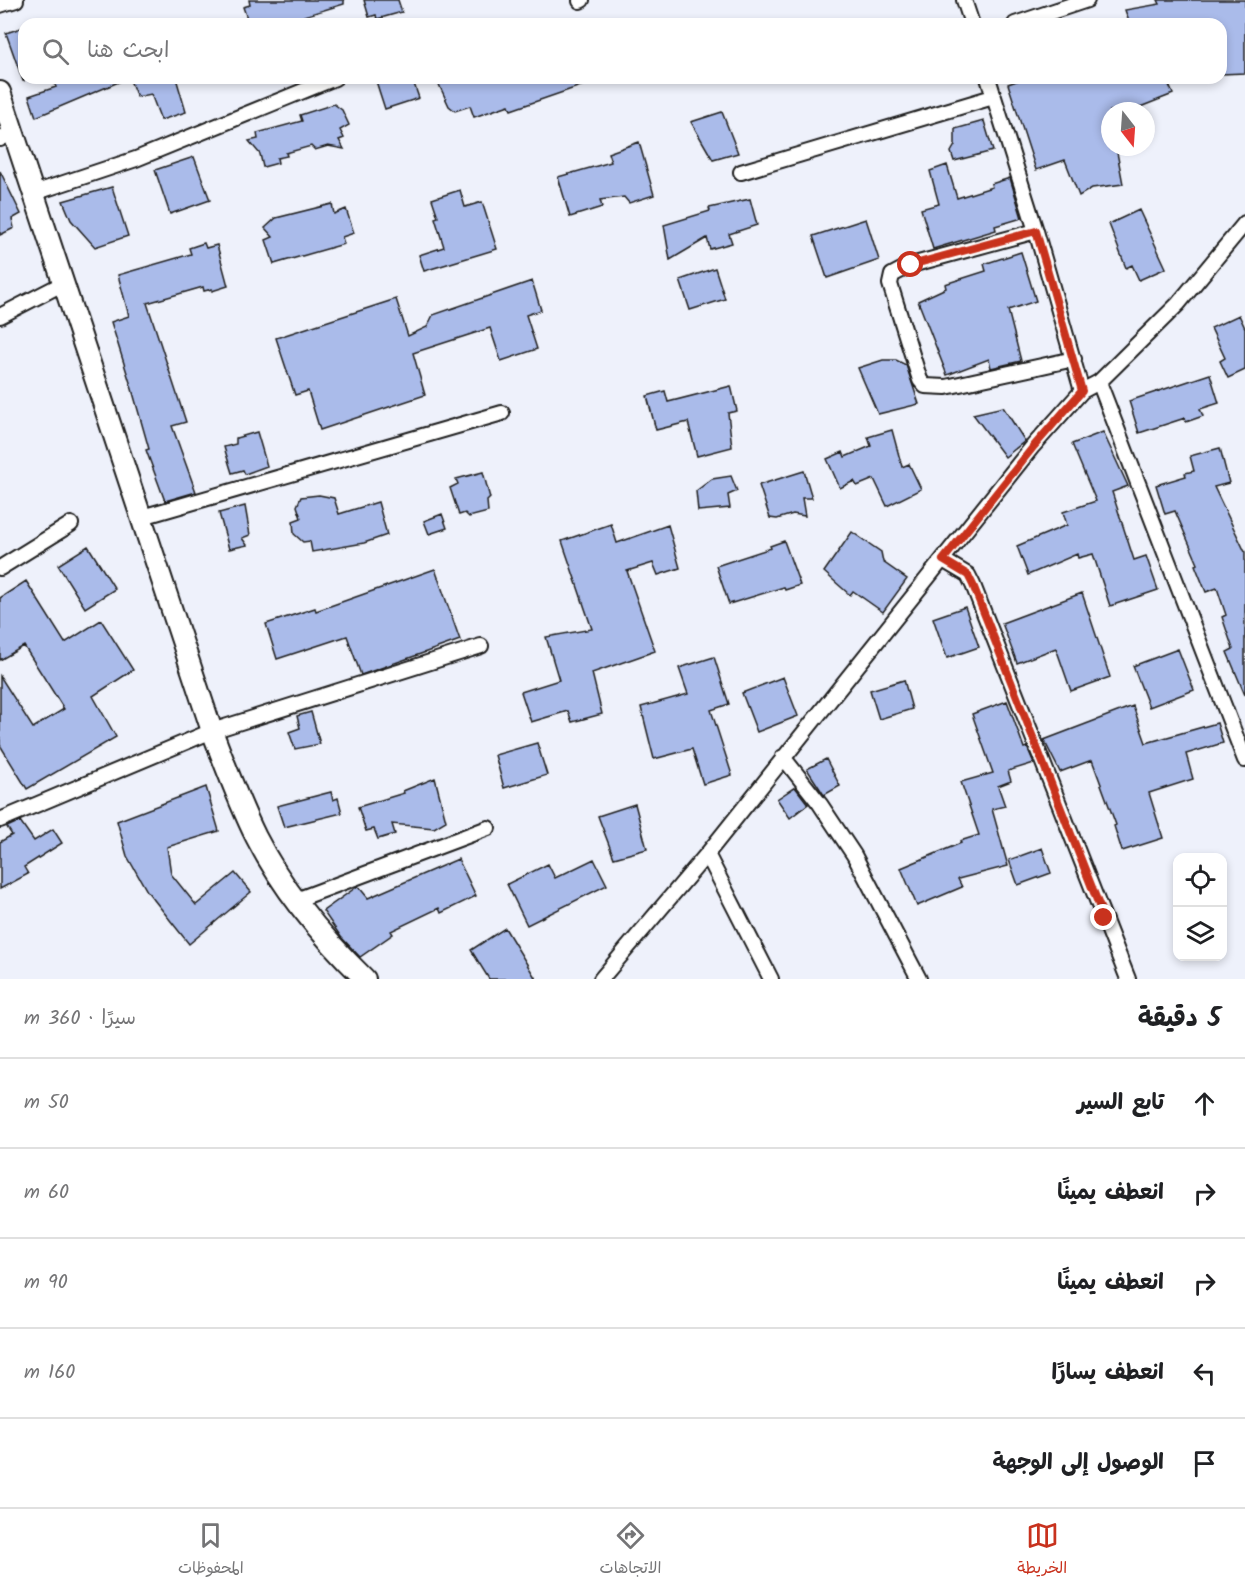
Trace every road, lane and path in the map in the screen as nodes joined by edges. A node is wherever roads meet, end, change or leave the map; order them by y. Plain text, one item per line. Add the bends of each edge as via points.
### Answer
1 (16, 0) edge
2 (964, 0) edge
3 (1087, 0) edge
4 (0, 5) edge
5 (970, 18) edge
6 (1033, 18) edge
7 (320, 84) edge
8 (990, 84) edge
9 (0, 92) edge
10 (993, 97) junction
11 (7, 135) edge
12 (741, 172) dead end
13 (34, 193) junction
14 (1245, 223) edge
15 (1036, 231) junction
16 (64, 283) junction
17 (0, 316) edge
18 (1074, 359) junction
19 (1099, 382) junction
20 (1082, 391) junction
21 (502, 413) dead end
22 (142, 517) junction
23 (71, 524) dead end
24 (943, 560) junction
25 (0, 568) edge
26 (481, 646) dead end
27 (212, 731) junction
28 (783, 757) junction
29 (1245, 760) edge
30 (0, 820) edge
31 (488, 828) dead end
32 (707, 854) junction
33 (296, 900) junction
34 (365, 979) edge
35 (601, 979) edge
36 (771, 979) edge
37 (919, 979) edge
38 (1128, 979) edge

1 - 4 street
2 - 5 street
3 - 6 street
7 - 13 street via 125,163
8 - 10 street
9 - 11 main road
10 - 12 street
10 - 15 street
11 - 13 main road
13 - 16 main road
14 - 19 street via 1178,304
15 - 18 street
15 - 18 street via 911,265 892,274 890,284 925,386 946,387
16 - 17 street
16 - 22 main road
18 - 20 street
19 - 20 street
19 - 29 street
20 - 24 street
21 - 22 street
22 - 27 main road
23 - 25 street
24 - 28 street
24 - 38 street via 968,575 973,585
26 - 27 street
27 - 30 street
27 - 33 main road via 257,838
28 - 32 street
28 - 37 street via 854,855
31 - 33 street
32 - 35 street
32 - 36 street
33 - 34 main road

